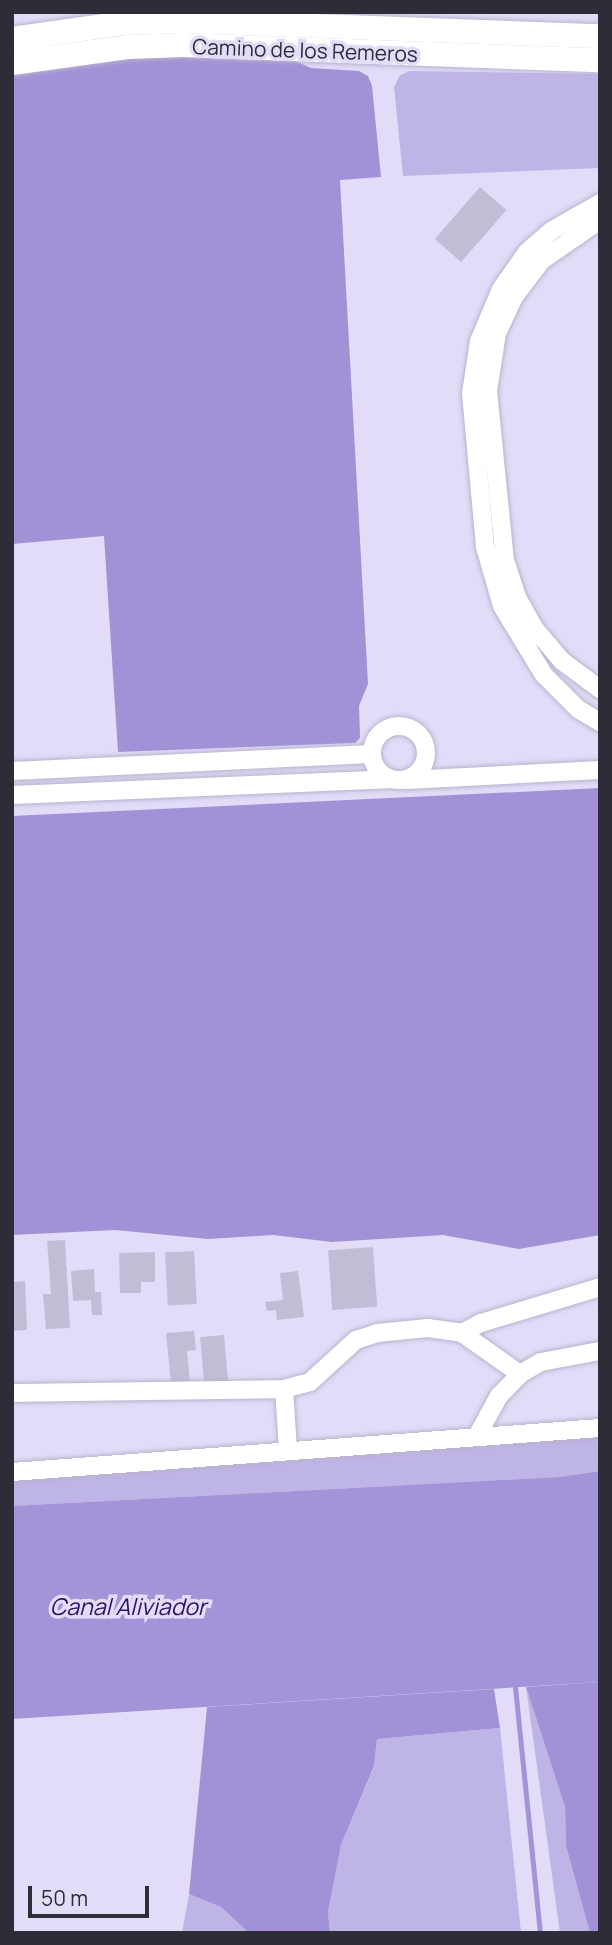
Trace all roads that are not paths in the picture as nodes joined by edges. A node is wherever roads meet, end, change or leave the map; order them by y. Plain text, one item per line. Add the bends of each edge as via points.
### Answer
1 (600, 36) edge
2 (12, 39) edge
3 (600, 60) edge
4 (12, 63) edge
5 (600, 203) edge
6 (600, 220) edge
7 (577, 672) junction
8 (600, 689) edge
9 (559, 690) junction
10 (600, 722) edge
11 (372, 754) junction
12 (600, 770) edge
13 (12, 771) edge
14 (398, 779) junction
15 (12, 795) edge
16 (600, 1287) edge
17 (463, 1333) junction
18 (600, 1351) edge
19 (520, 1374) junction
20 (284, 1389) junction
21 (12, 1393) edge
22 (600, 1428) edge
23 (477, 1436) junction
24 (288, 1450) junction
25 (12, 1472) edge

1 - 2 main road, Camino de los Remeros via 183,20 113,24
3 - 4 main road, Camino de los Remeros via 183,45 127,47
5 - 9 street via 535,245 501,289 479,341 471,393 477,481 492,576 512,627 544,676
6 - 7 street via 542,260 514,297 497,332 488,391 505,561 534,628 562,662
7 - 8 street
7 - 9 street
9 - 10 street
11 - 13 street
11 - 14 street via 376,767
11 - 14 street via 375,742 387,729 412,729 424,742 426,760 416,775
12 - 14 street
14 - 15 street
16 - 17 street
17 - 19 street
17 - 20 street via 428,1328 377,1333 356,1340 310,1382
18 - 19 street via 541,1362
19 - 23 street via 499,1396
20 - 21 street
20 - 24 street
22 - 23 street
23 - 24 street
24 - 25 street

